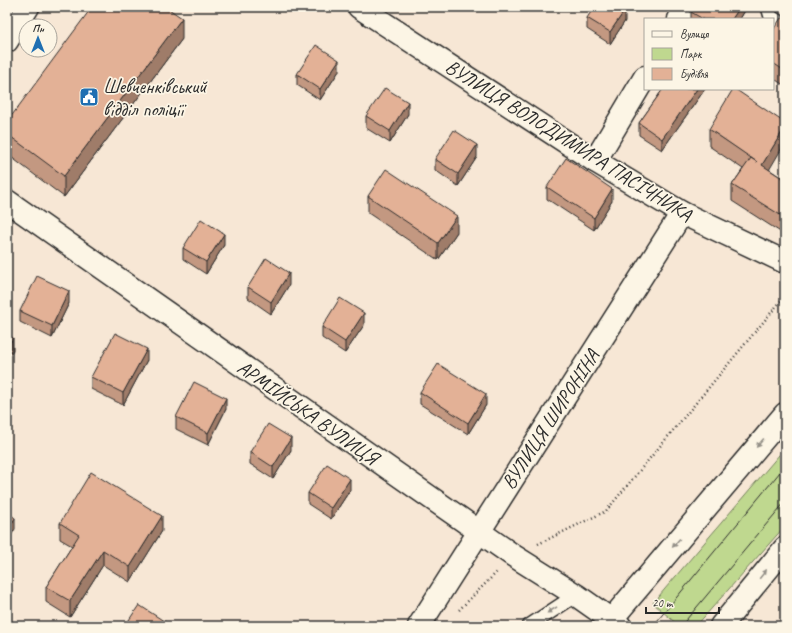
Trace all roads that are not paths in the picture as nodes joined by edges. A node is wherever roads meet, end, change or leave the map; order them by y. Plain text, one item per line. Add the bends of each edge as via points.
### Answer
1 (28, 7) edge
2 (359, 7) edge
3 (686, 7) edge
4 (768, 7) edge
5 (680, 18) edge
6 (773, 18) edge
7 (774, 19) edge
8 (785, 26) edge
9 (7, 41) edge
10 (644, 79) edge
11 (595, 161) junction
12 (7, 202) edge
13 (682, 213) junction
14 (785, 262) edge
15 (785, 414) edge
16 (479, 531) junction
17 (785, 548) edge
18 (576, 595) junction
19 (613, 624) edge
20 (722, 625) edge
21 (419, 626) edge
22 (529, 626) edge

1 - 9 street
2 - 11 street, ВУЛИЦЯ ВОЛОДИМИРА ПАСІЧНИКА
3 - 5 street
4 - 6 lane
7 - 8 lane
10 - 11 street
11 - 13 street, ВУЛИЦЯ ВОЛОДИМИРА ПАСІЧНИКА
12 - 16 street, АРМІЙСЬКА ВУЛИЦЯ
13 - 14 street, ВУЛИЦЯ ВОЛОДИМИРА ПАСІЧНИКА
13 - 16 street, ВУЛИЦЯ ШИРОНІНА
15 -> 19 street
16 - 18 street, АРМІЙСЬКА ВУЛИЦЯ
16 - 21 street, ВУЛИЦЯ ШИРОНІНА
20 -> 17 street
18 - 19 street, АРМІЙСЬКА ВУЛИЦЯ
18 -> 22 lane

